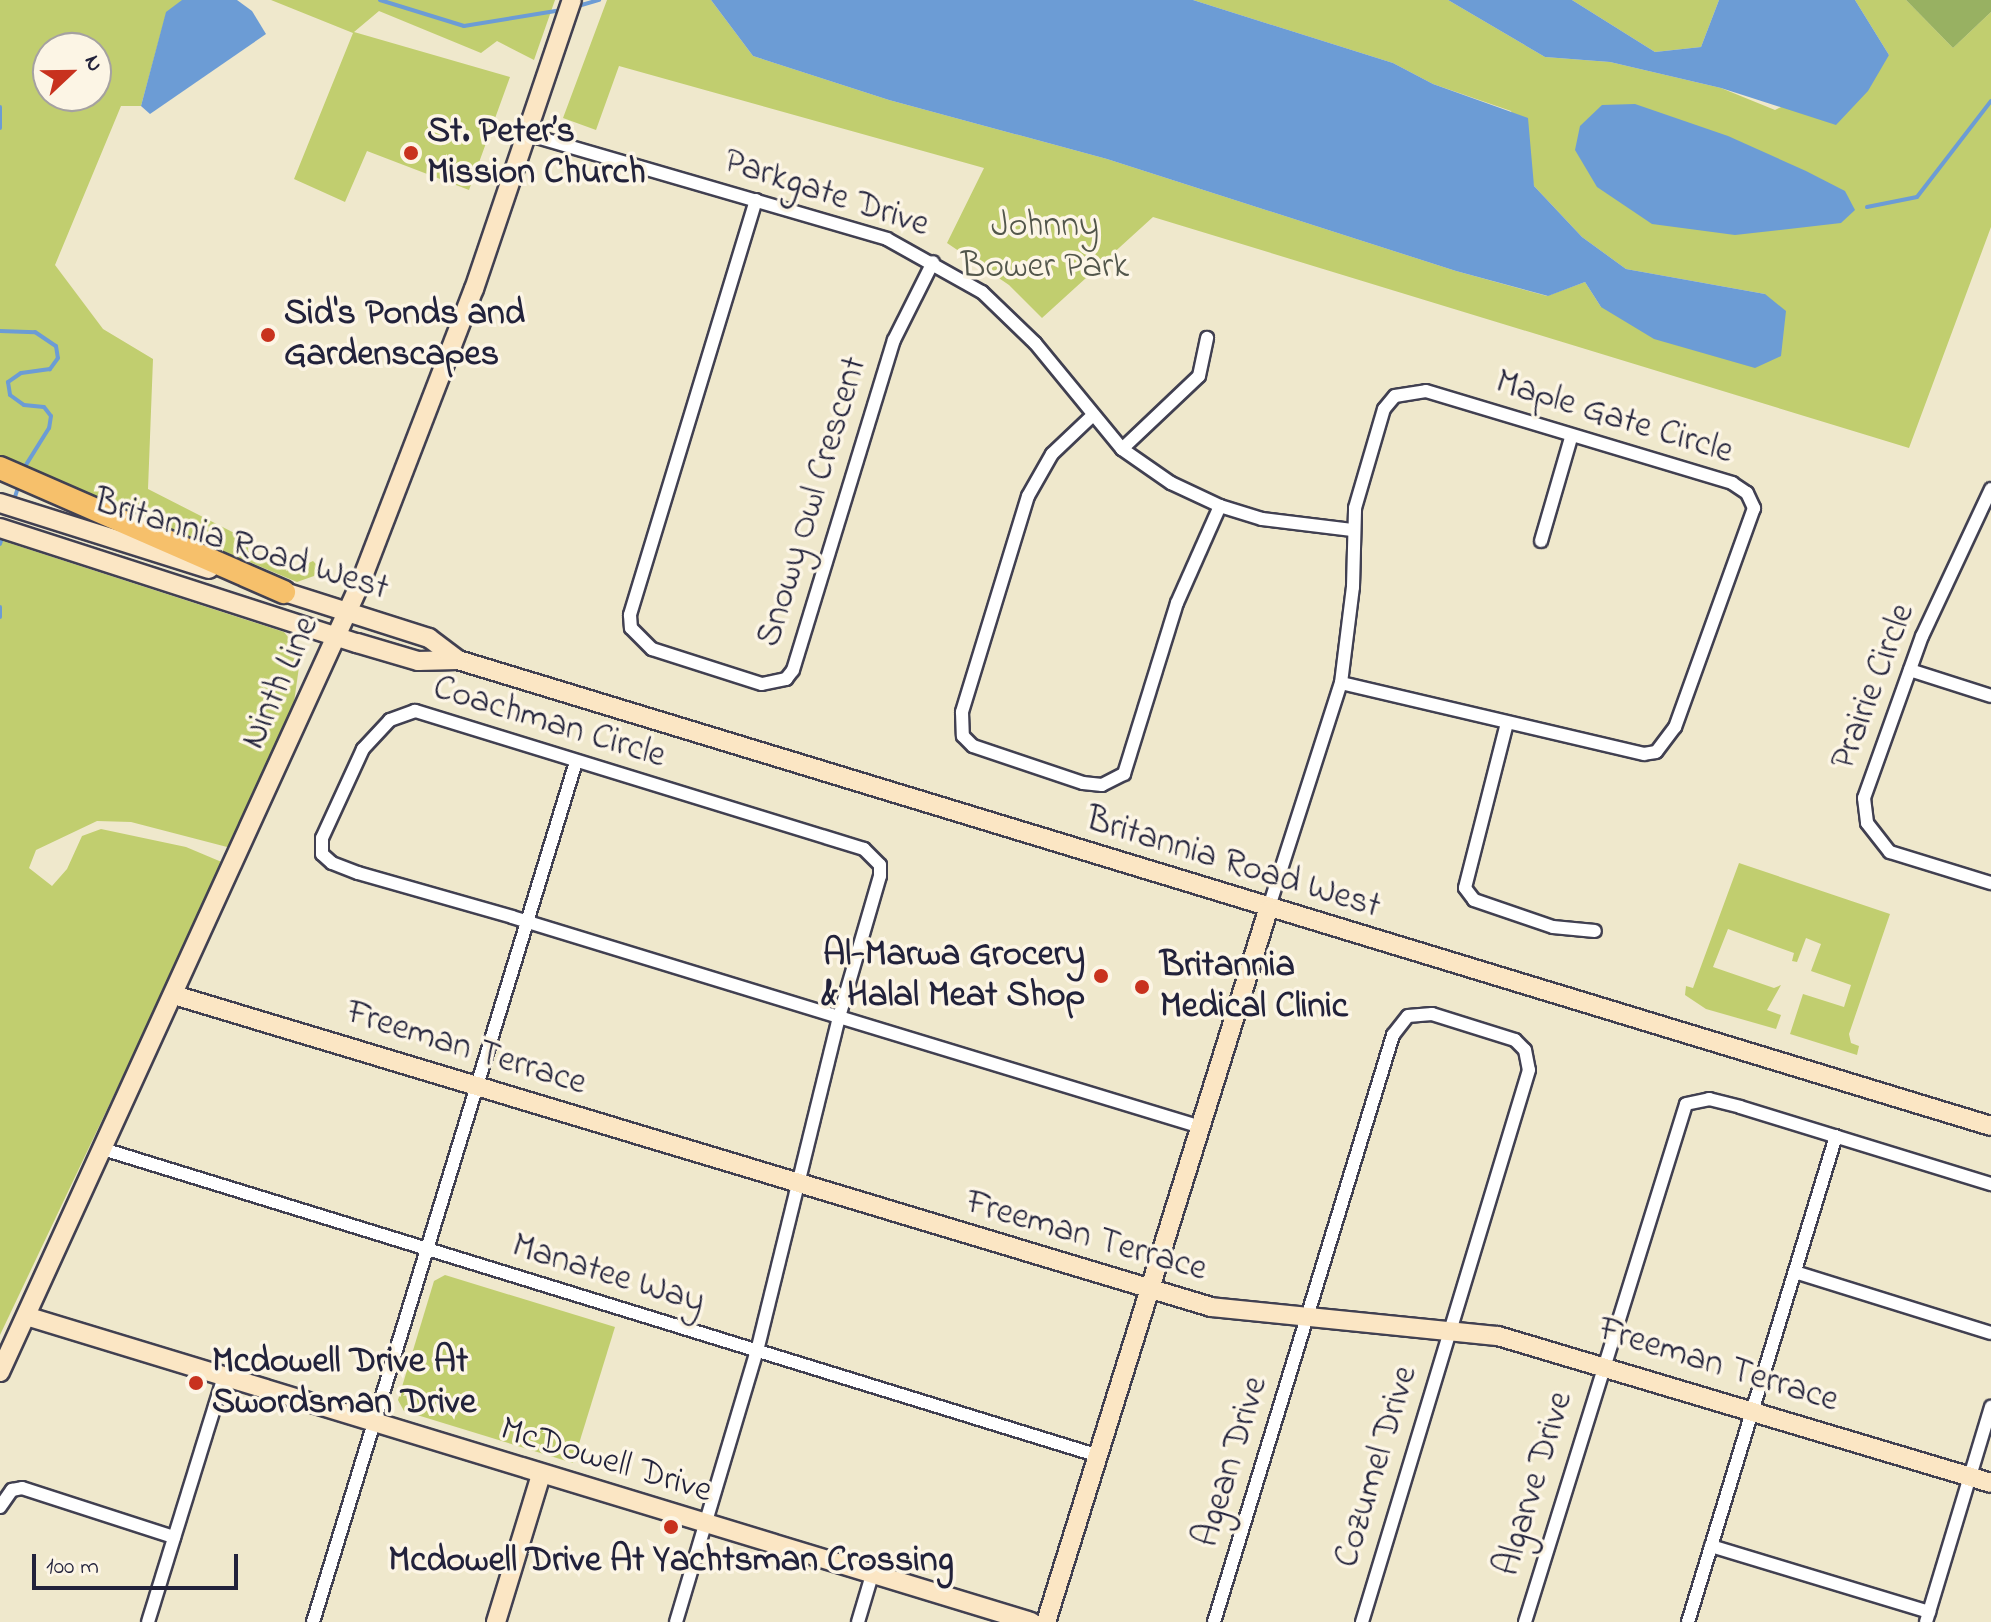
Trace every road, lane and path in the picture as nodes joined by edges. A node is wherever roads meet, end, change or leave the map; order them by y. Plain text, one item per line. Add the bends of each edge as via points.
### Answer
1 (572, 0) edge
2 (526, 134) junction
3 (756, 200) junction
4 (933, 262) junction
5 (1207, 338) dead end
6 (1092, 416) junction
7 (1571, 438) junction
8 (1122, 449) junction
9 (0, 468) edge
10 (1991, 489) edge
11 (0, 503) edge
12 (1220, 506) junction
13 (1977, 519) junction
14 (1991, 523) edge
15 (0, 528) edge
16 (1352, 530) junction
17 (1541, 541) dead end
18 (284, 592) junction
19 (347, 613) junction
20 (337, 636) junction
21 (458, 660) junction
22 (1910, 670) junction
23 (1341, 683) junction
24 (1991, 696) edge
25 (1507, 723) junction
26 (576, 762) junction
27 (1991, 883) edge
28 (1268, 910) junction
29 (528, 922) junction
30 (1595, 931) dead end
31 (174, 995) junction
32 (839, 1017) junction
33 (478, 1086) junction
34 (1197, 1126) junction
35 (1991, 1126) edge
36 (1836, 1136) junction
37 (103, 1149) junction
38 (1991, 1184) edge
39 (800, 1185) junction
40 (429, 1251) junction
41 (1795, 1272) junction
42 (1147, 1289) junction
43 (26, 1316) junction
44 (1306, 1319) junction
45 (1450, 1330) junction
46 (1991, 1333) edge
47 (757, 1351) junction
48 (1603, 1364) junction
49 (0, 1372) edge
50 (224, 1377) junction
51 (1991, 1407) edge
52 (1753, 1410) junction
53 (374, 1424) junction
54 (1096, 1455) junction
55 (541, 1475) junction
56 (1970, 1477) junction
57 (1991, 1483) edge
58 (0, 1507) edge
59 (705, 1525) junction
60 (174, 1537) junction
61 (1711, 1546) junction
62 (872, 1575) junction
63 (1928, 1617) edge
64 (148, 1622) edge
65 (313, 1622) edge
66 (496, 1622) edge
67 (676, 1622) edge
68 (858, 1622) edge
69 (1031, 1622) edge
70 (1046, 1622) edge
71 (1214, 1622) edge
72 (1362, 1622) edge
73 (1525, 1622) edge
74 (1688, 1622) edge

1 - 2 main road, Ninth Line
2 - 3 street, Parkgate Drive
2 - 19 main road, Ninth Line via 474,289
3 - 4 street, Parkgate Drive via 887,239
3 - 4 street, Snowy Owl Crescent via 630,615 631,628 652,649 762,684 786,679 793,670 894,340
4 - 6 street, Parkgate Drive via 1009,315
5 - 8 street via 1199,376
6 - 8 street, Parkgate Drive
6 - 12 street via 1052,454 1028,496 962,712 963,736 973,746 1083,783 1102,785 1124,774 1177,603
7 - 16 street, Maple Gate Circle via 1426,391 1395,396 1384,409
7 - 17 street
7 - 25 street, Maple Gate Circle via 1732,483 1747,493 1754,519 1666,743 1644,754
8 - 12 street, Parkgate Drive via 1171,483
9 - 18 highway
10 - 13 street, Prairie Circle
11 - 18 main road, Britannia Road West
12 - 16 street, Parkgate Drive via 1305,526
13 - 14 street
13 - 22 street, Prairie Circle
15 - 20 main road, Britannia Road West
16 - 23 street, Maple Gate Circle via 1353,587
18 - 19 main road, Britannia Road West
19 - 20 main road, Ninth Line
19 - 21 main road, Britannia Road West via 429,638
20 - 21 main road, Britannia Road West via 418,661
20 - 31 main road, Ninth Line
21 - 28 main road, Britannia Road West
22 - 24 street
22 - 27 street, Prairie Circle via 1864,798 1867,823 1890,852
23 - 25 street, Maple Gate Circle
23 - 28 street, Maple Gate Circle
25 - 30 street via 1465,888 1474,900 1553,927
26 - 29 street
26 - 29 street, Coachman Circle via 415,711 401,713 363,749 322,838 322,854 332,863
26 - 32 street, Coachman Circle via 874,855 880,876
28 - 34 main road
28 - 35 main road, Britannia Road West
29 - 32 street, Coachman Circle
29 - 33 street
31 - 33 main road, Freeman Terrace
31 - 37 main road, Ninth Line
32 - 34 street, Coachman Circle
32 - 39 street
33 - 39 main road, Freeman Terrace
33 - 40 street
34 - 42 main road
36 - 38 street
36 - 41 street
36 - 48 street, Algarve Drive via 1709,1099 1686,1104
37 - 40 street, Manatee Way
37 - 43 main road, Ninth Line
39 - 42 main road, Freeman Terrace
39 - 47 street
40 - 47 street, Manatee Way
40 - 53 street
41 - 46 street
41 - 52 street
42 - 44 main road, Freeman Terrace via 1233,1312
42 - 54 main road
43 - 49 main road, Ninth Line
43 - 50 main road, McDowell Drive
44 - 45 main road, Freeman Terrace
44 - 45 street, Agean Drive via 1393,1035 1408,1016 1432,1014 1515,1040 1529,1059
44 - 71 street, Agean Drive
45 - 48 main road, Freeman Terrace via 1498,1336
45 - 72 street, Cozumel Drive
47 - 54 street, Manatee Way
47 - 59 street
48 - 52 main road, Freeman Terrace
48 - 73 street, Algarve Drive
50 - 53 main road, McDowell Drive
50 - 60 street
51 - 56 street
52 - 56 main road, Freeman Terrace
52 - 61 street
53 - 55 main road, McDowell Drive
53 - 65 street
54 - 70 main road
55 - 59 main road, McDowell Drive
55 - 66 main road
56 - 57 main road, Freeman Terrace
56 - 63 street
58 - 60 street via 12,1490 22,1488
59 - 62 main road, McDowell Drive
59 - 67 street
60 - 64 street
61 - 63 street
61 - 74 street
62 - 68 street
62 - 69 main road, McDowell Drive

